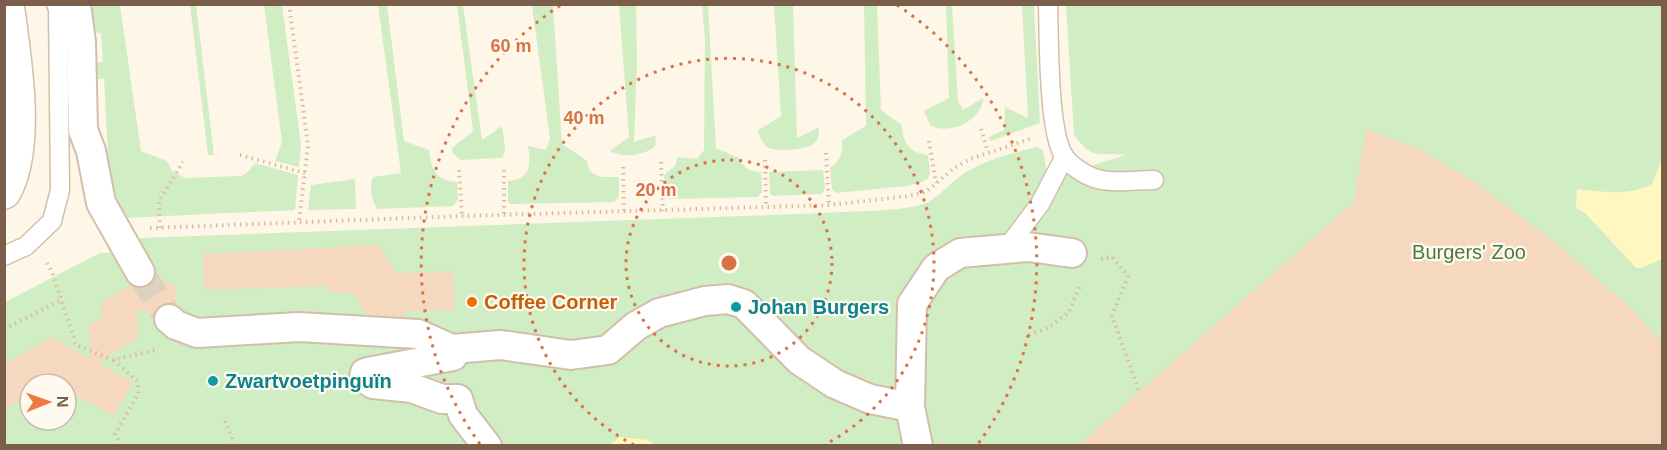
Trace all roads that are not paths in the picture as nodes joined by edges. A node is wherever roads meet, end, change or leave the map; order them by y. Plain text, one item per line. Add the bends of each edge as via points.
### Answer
1 (7, 4) edge
2 (56, 4) edge
3 (76, 4) edge
4 (1047, 4) edge
5 (1064, 158) junction
6 (1154, 180) dead end
7 (4, 192) edge
8 (1006, 249) junction
9 (4, 256) edge
10 (1082, 257) road end
11 (140, 272) tunnel mouth
12 (169, 319) tunnel mouth
13 (452, 349) junction
14 (910, 407) junction
15 (488, 446) edge
16 (918, 446) edge

1 - 7 street via 18,83 15,162
2 - 9 lane via 60,190 52,221 26,246
3 - 11 street via 83,130 101,203
4 - 5 lane via 1054,132
5 - 6 lane via 1094,178
5 - 8 lane via 1040,204
8 - 10 street via 1028,247
8 - 14 street via 960,253 936,268 912,304
12 - 13 street via 197,333 299,327 418,334
13 - 14 street via 501,345 571,355 608,350 659,313 728,299 744,304 799,360 835,384 870,399
13 - 15 street via 453,356 368,372 364,378 373,384 458,399 463,416
14 - 16 street

